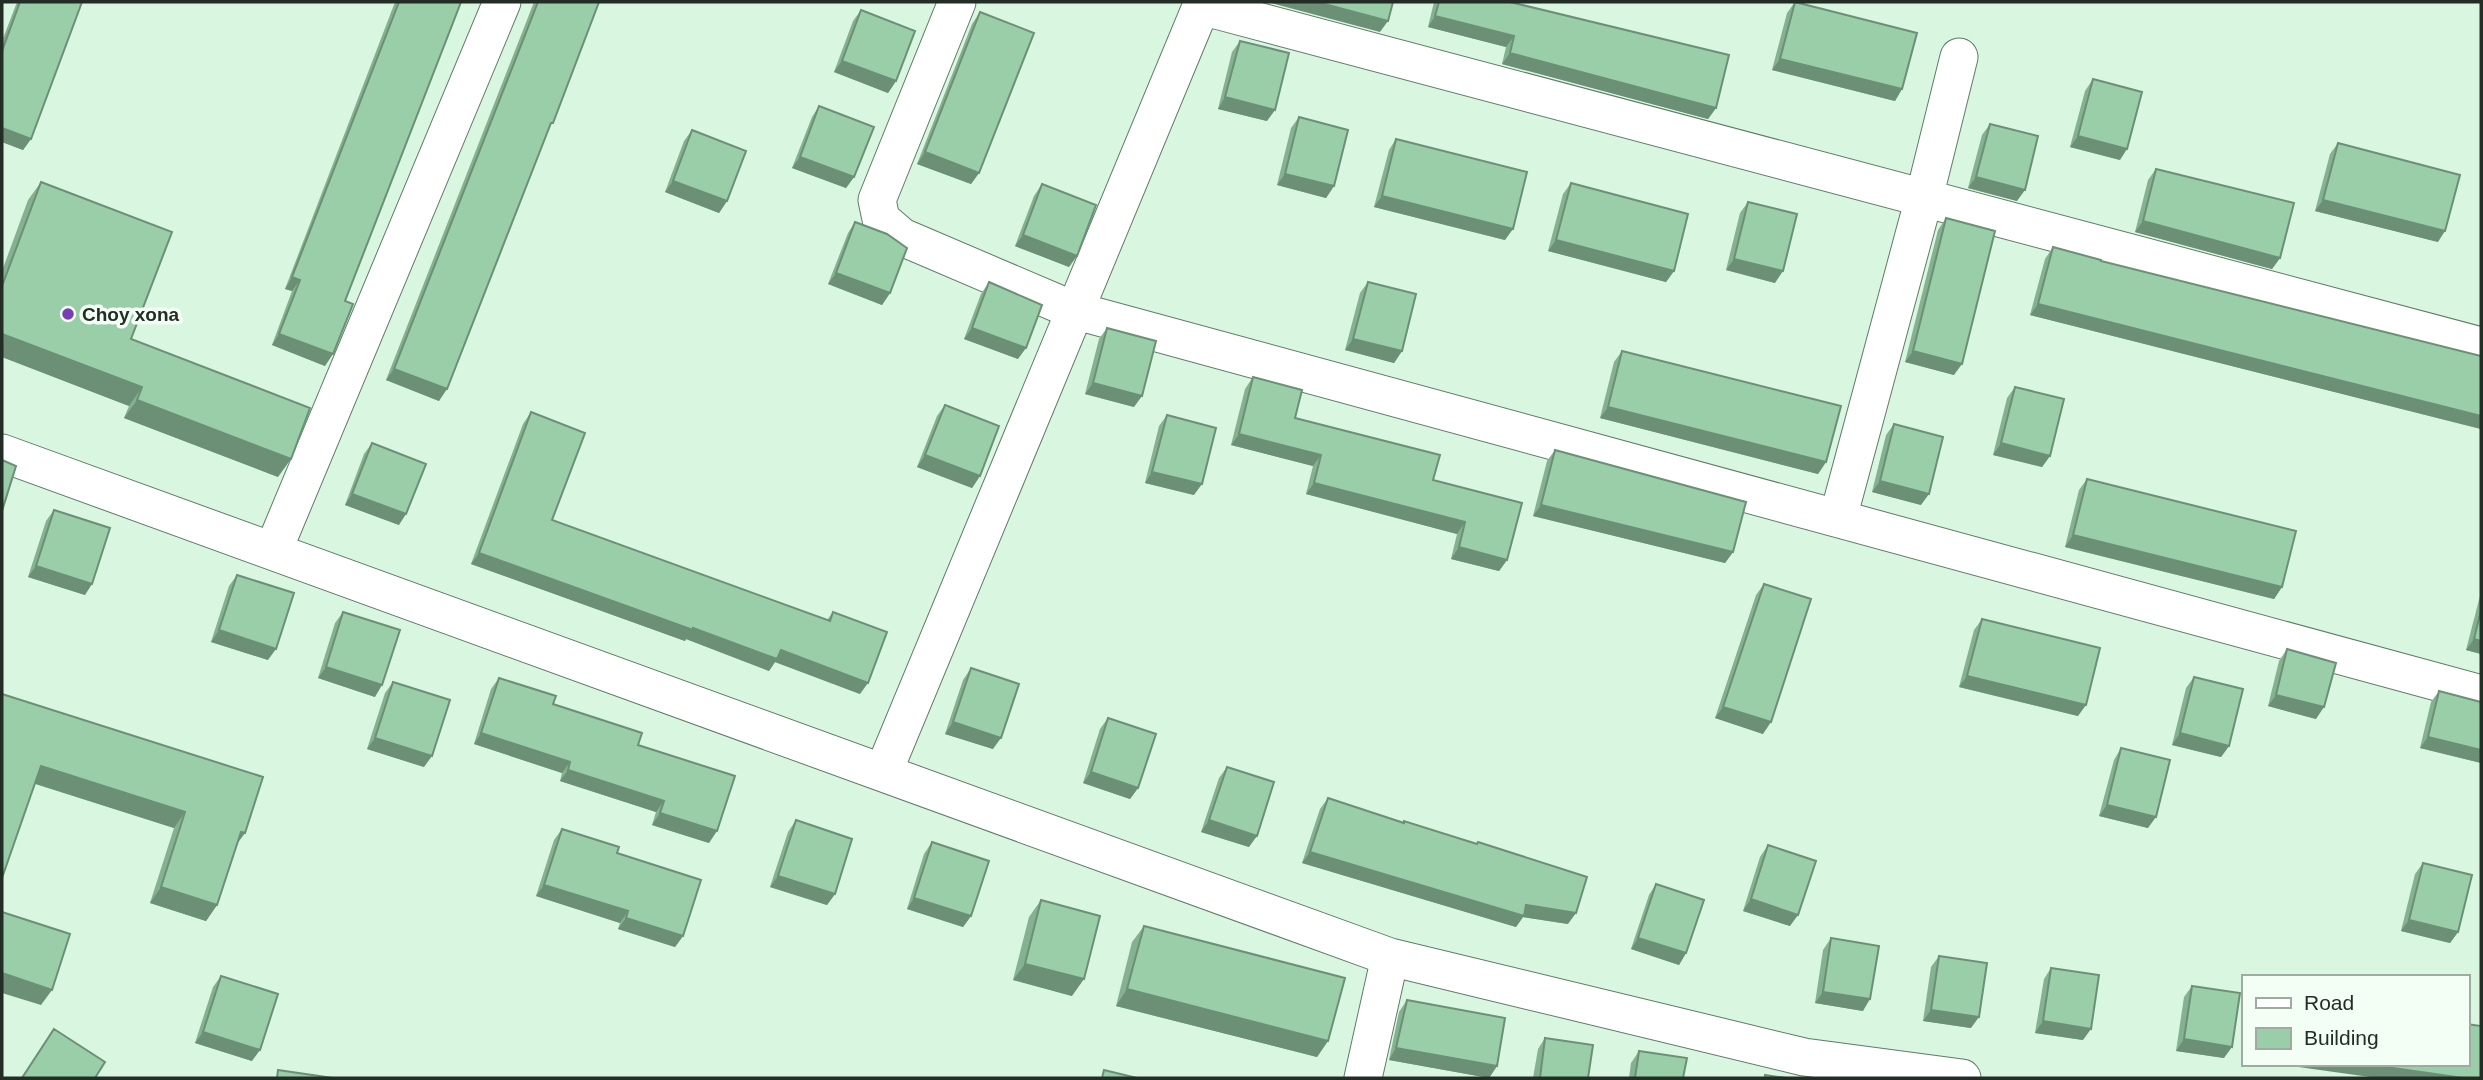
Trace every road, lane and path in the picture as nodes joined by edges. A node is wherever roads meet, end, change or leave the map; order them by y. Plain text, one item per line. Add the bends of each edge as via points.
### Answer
1 (502, 2) edge
2 (957, 2) edge
3 (1202, 4) edge
4 (1959, 57) dead end
5 (1924, 198) junction
6 (1073, 310) junction
7 (2481, 346) edge
8 (2, 453) edge
9 (1838, 518) junction
10 (273, 551) junction
11 (2481, 694) edge
12 (883, 773) junction
13 (1390, 957) junction
14 (1363, 1078) edge
15 (1962, 1078) edge

1 - 10 street
2 - 6 street via 877,200 881,219 902,237
3 - 5 street
3 - 6 street
4 - 5 street
5 - 7 street
5 - 9 street
6 - 9 street
6 - 12 street
8 - 10 street
9 - 11 street
10 - 12 street
12 - 13 street
13 - 14 street
13 - 15 street via 1804,1057

